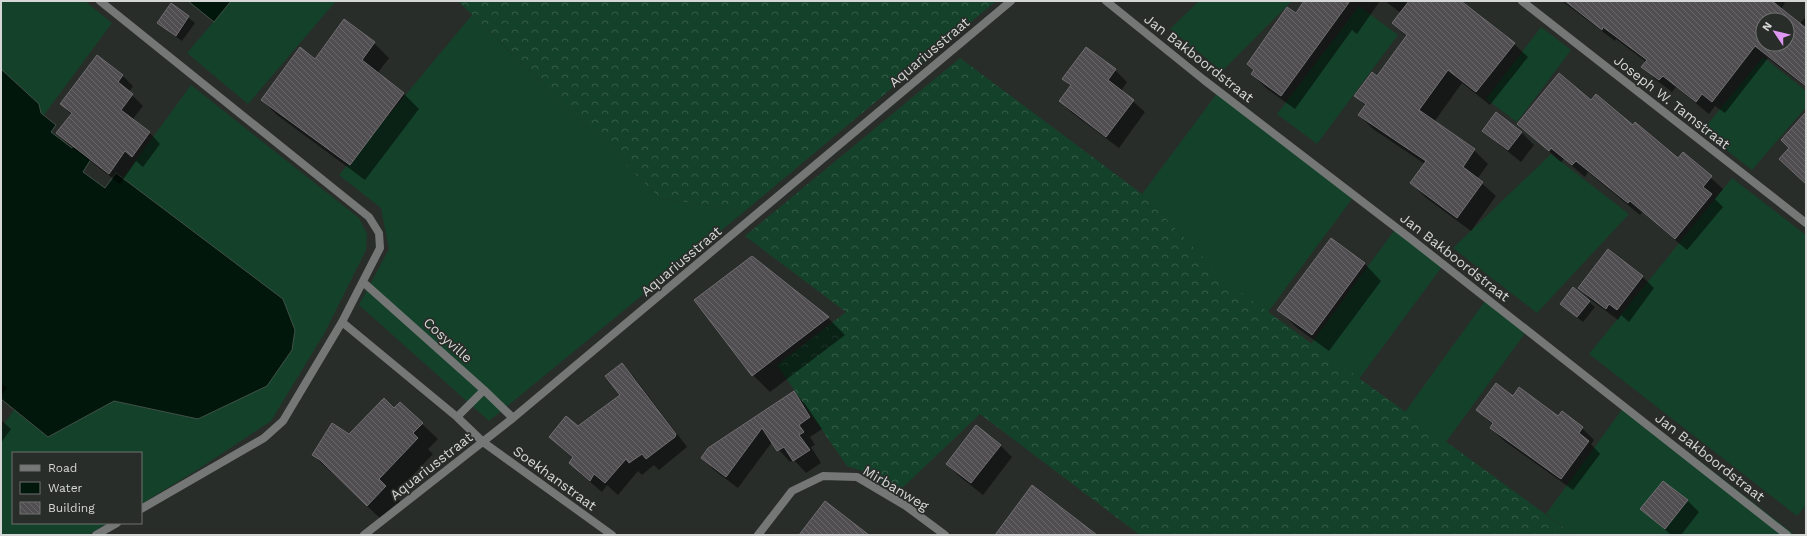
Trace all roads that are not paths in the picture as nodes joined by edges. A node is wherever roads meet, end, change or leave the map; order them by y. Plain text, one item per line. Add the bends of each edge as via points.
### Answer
1 (100, 1) edge
2 (1011, 1) edge
3 (1106, 1) edge
4 (1522, 1) edge
5 (1806, 223) edge
6 (363, 282) junction
7 (342, 322) junction
8 (484, 390) junction
9 (456, 417) junction
10 (513, 418) junction
11 (483, 442) junction
12 (142, 508) edge
13 (115, 524) edge
14 (96, 535) edge
15 (364, 535) edge
16 (612, 535) edge
17 (758, 535) edge
18 (946, 535) edge
19 (1787, 535) edge

1 - 6 street via 369,217 379,233 380,248
2 - 10 street, Aquariusstraat
3 - 19 street, Jan Bakboordstraat
4 - 5 street, Joseph W. Tamstraat
6 - 7 street
6 - 8 street, Cosyville
7 - 9 street
7 - 12 street via 276,429 245,450
8 - 9 street
8 - 10 street, Cosyville
9 - 11 street
10 - 11 street, Aquariusstraat
11 - 15 street, Aquariusstraat
11 - 16 street, Soekhanstraat
13 - 14 street
17 - 18 street, Mirbanweg via 792,491 824,476 857,477 906,506

